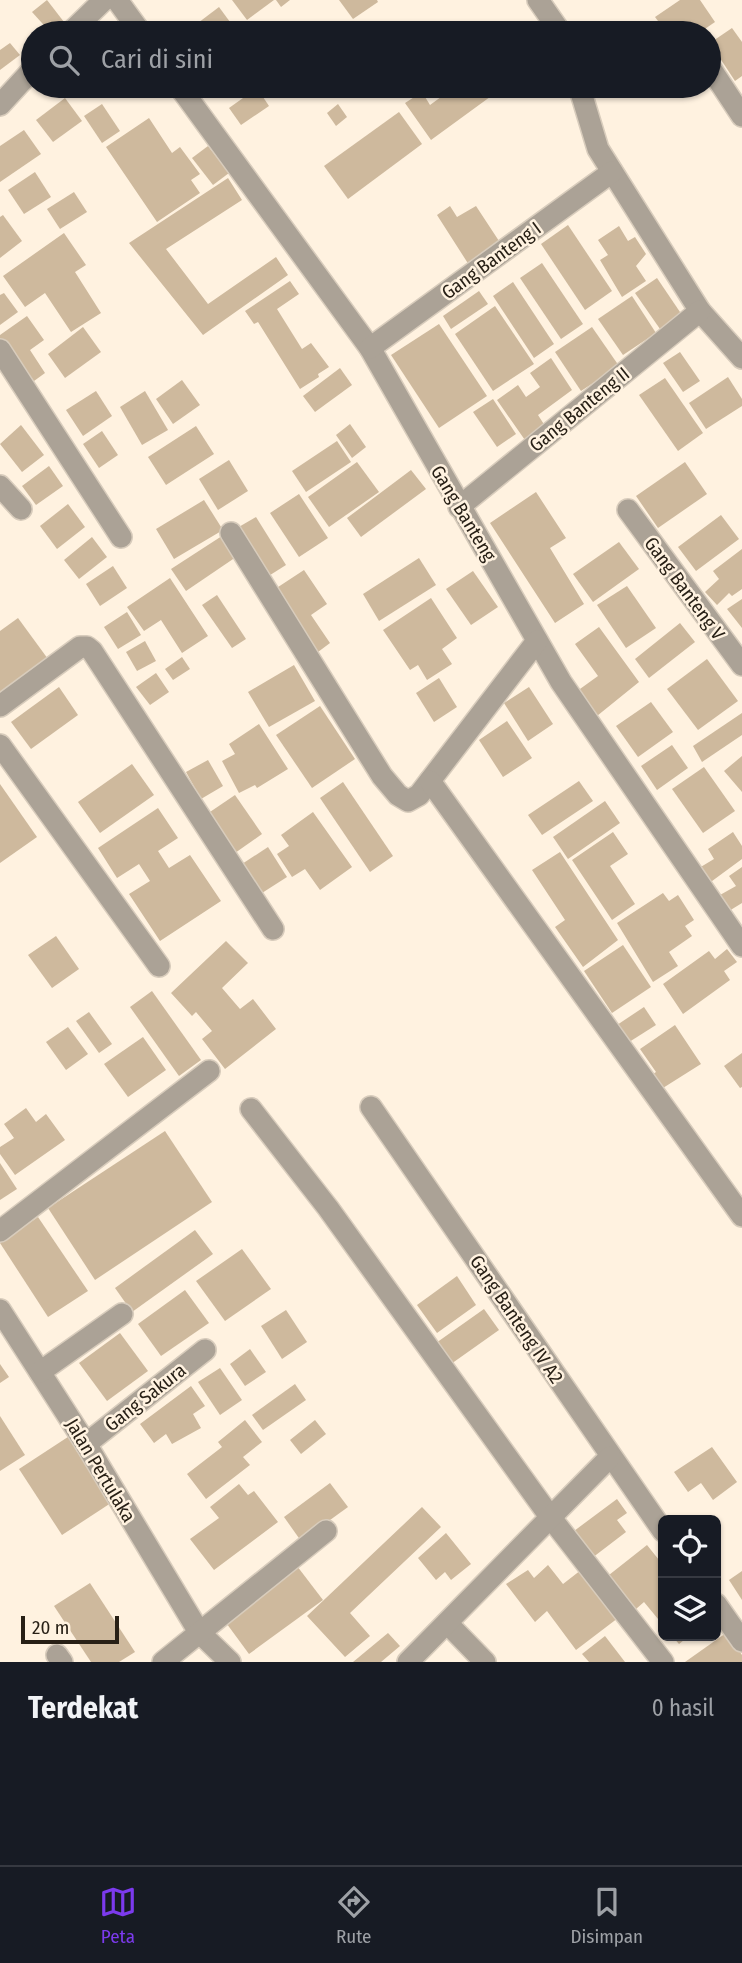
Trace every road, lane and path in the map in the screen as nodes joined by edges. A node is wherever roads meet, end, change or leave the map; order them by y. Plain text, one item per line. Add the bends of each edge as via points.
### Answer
1 (104, 0) edge
2 (117, 0) edge
3 (538, 0) edge
4 (82, 21) edge
5 (132, 21) edge
6 (553, 21) edge
7 (21, 82) edge
8 (721, 84) edge
9 (188, 98) edge
10 (583, 98) edge
11 (0, 105) edge
12 (742, 116) edge
13 (612, 172) junction
14 (700, 310) junction
15 (370, 348) junction
16 (0, 350) edge
17 (742, 358) edge
18 (0, 486) edge
19 (459, 507) junction
20 (21, 509) dead end
21 (628, 510) dead end
22 (231, 533) dead end
23 (121, 537) dead end
24 (537, 641) junction
25 (742, 665) edge
26 (0, 706) edge
27 (0, 745) edge
28 (430, 781) junction
29 (273, 929) dead end
30 (742, 946) edge
31 (159, 966) dead end
32 (209, 1071) dead end
33 (371, 1107) dead end
34 (251, 1109) dead end
35 (742, 1216) edge
36 (0, 1231) edge
37 (0, 1310) edge
38 (122, 1314) dead end
39 (205, 1350) dead end
40 (40, 1373) junction
41 (86, 1444) junction
42 (610, 1457) junction
43 (551, 1518) junction
44 (658, 1524) edge
45 (326, 1531) dead end
46 (721, 1611) edge
47 (447, 1623) junction
48 (199, 1632) junction
49 (742, 1641) edge
50 (163, 1662) edge
51 (230, 1662) edge
52 (408, 1662) edge
53 (485, 1662) edge
54 (663, 1662) edge

1 - 4 street
2 - 5 street
3 - 6 street
7 - 11 street
8 - 12 street
9 - 15 street, Gang Banteng
10 - 13 street via 598,149
13 - 14 street
13 - 15 street, Gang Banteng I
14 - 17 street
14 - 19 street, Gang Banteng II
15 - 19 street, Gang Banteng
16 - 23 street
18 - 20 street
19 - 24 street, Gang Banteng
21 - 25 street, Gang Banteng V
22 - 28 street via 390,787 408,801
24 - 28 street
24 - 30 street, Gang Banteng
26 - 29 street via 79,648 92,651
27 - 31 street
28 - 35 street
32 - 36 street
33 - 42 street, Gang Banteng IV A2
34 - 43 street via 328,1208
37 - 40 street, Jalan Pertulaka
38 - 40 street
39 - 41 street, Gang Sakura
40 - 41 street, Jalan Pertulaka
41 - 48 street, Jalan Pertulaka
42 - 43 street
42 - 44 street, Gang Banteng IV A2
43 - 47 street
43 - 54 street
45 - 48 street
46 - 49 street
47 - 52 street
47 - 53 street
48 - 50 street
48 - 51 street, Jalan Pertulaka

